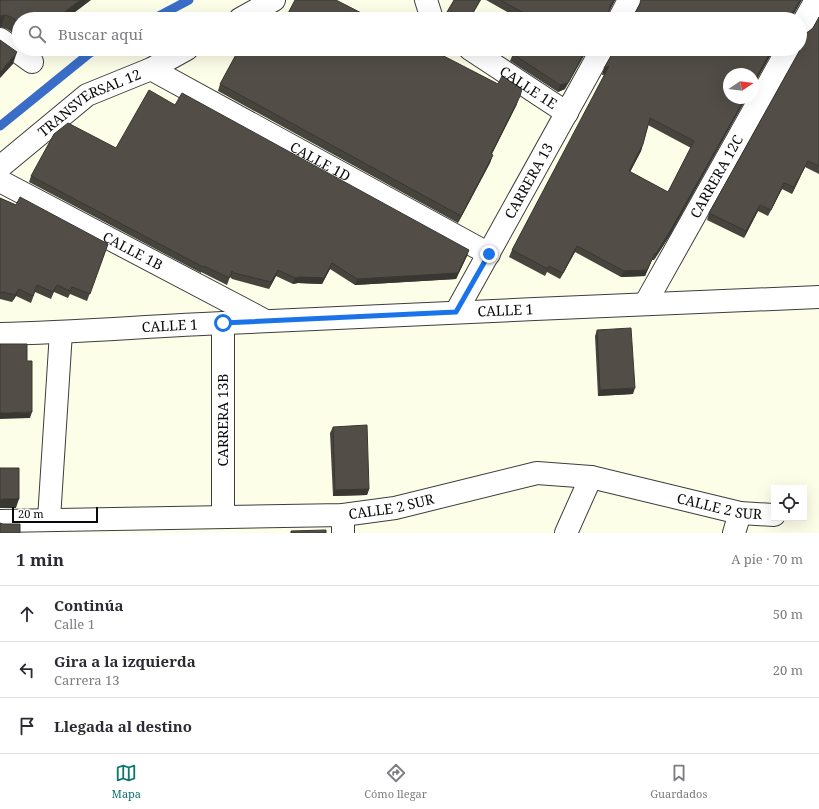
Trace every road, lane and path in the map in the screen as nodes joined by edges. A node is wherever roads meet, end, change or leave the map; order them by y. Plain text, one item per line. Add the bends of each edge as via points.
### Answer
1 (274, 0) edge
2 (629, 0) edge
3 (816, 0) edge
4 (253, 12) edge
5 (623, 12) edge
6 (807, 16) edge
7 (0, 39) edge
8 (12, 48) edge
9 (24, 56) edge
10 (174, 56) edge
11 (481, 56) edge
12 (598, 56) edge
13 (784, 56) edge
14 (32, 62) dead end
15 (151, 69) junction
16 (567, 113) junction
17 (0, 168) edge
18 (0, 181) edge
19 (489, 254) junction
20 (819, 297) edge
21 (644, 304) junction
22 (456, 312) junction
23 (265, 321) junction
24 (223, 323) junction
25 (61, 332) junction
26 (0, 334) edge
27 (591, 477) junction
28 (740, 512) junction
29 (771, 515) edge
30 (223, 517) junction
31 (0, 521) edge
32 (39, 524) edge
33 (343, 524) edge
34 (566, 533) edge
35 (734, 533) edge

1 - 4 street
2 - 5 street
3 - 6 street
7 - 8 street
9 - 14 street
10 - 15 street, TRANSVERSAL 12
11 - 16 street, CALLE 1E
12 - 16 street, CARRERA 13
13 - 21 street, CARRERA 12C
15 - 17 street, TRANSVERSAL 12 via 87,96
15 - 19 street, CALLE 1D
16 - 19 street, CARRERA 13
18 - 23 street, CALLE 1B
19 - 22 street, CARRERA 13
20 - 21 street, CALLE 1
21 - 22 street, CALLE 1
22 - 23 street, CALLE 1
23 - 24 street, CALLE 1
24 - 25 street, CALLE 1
24 - 30 street, CARRERA 13B
25 - 26 street, CALLE 1
25 - 32 street
27 - 28 street, CALLE 2 SUR
27 - 33 street, CALLE 2 SUR via 538,473 395,508
27 - 34 street
28 - 29 street, CALLE 2 SUR
28 - 35 street
30 - 32 street, CALLE 2 SUR
30 - 33 street, CALLE 2 SUR
31 - 32 street, CALLE 2 SUR

